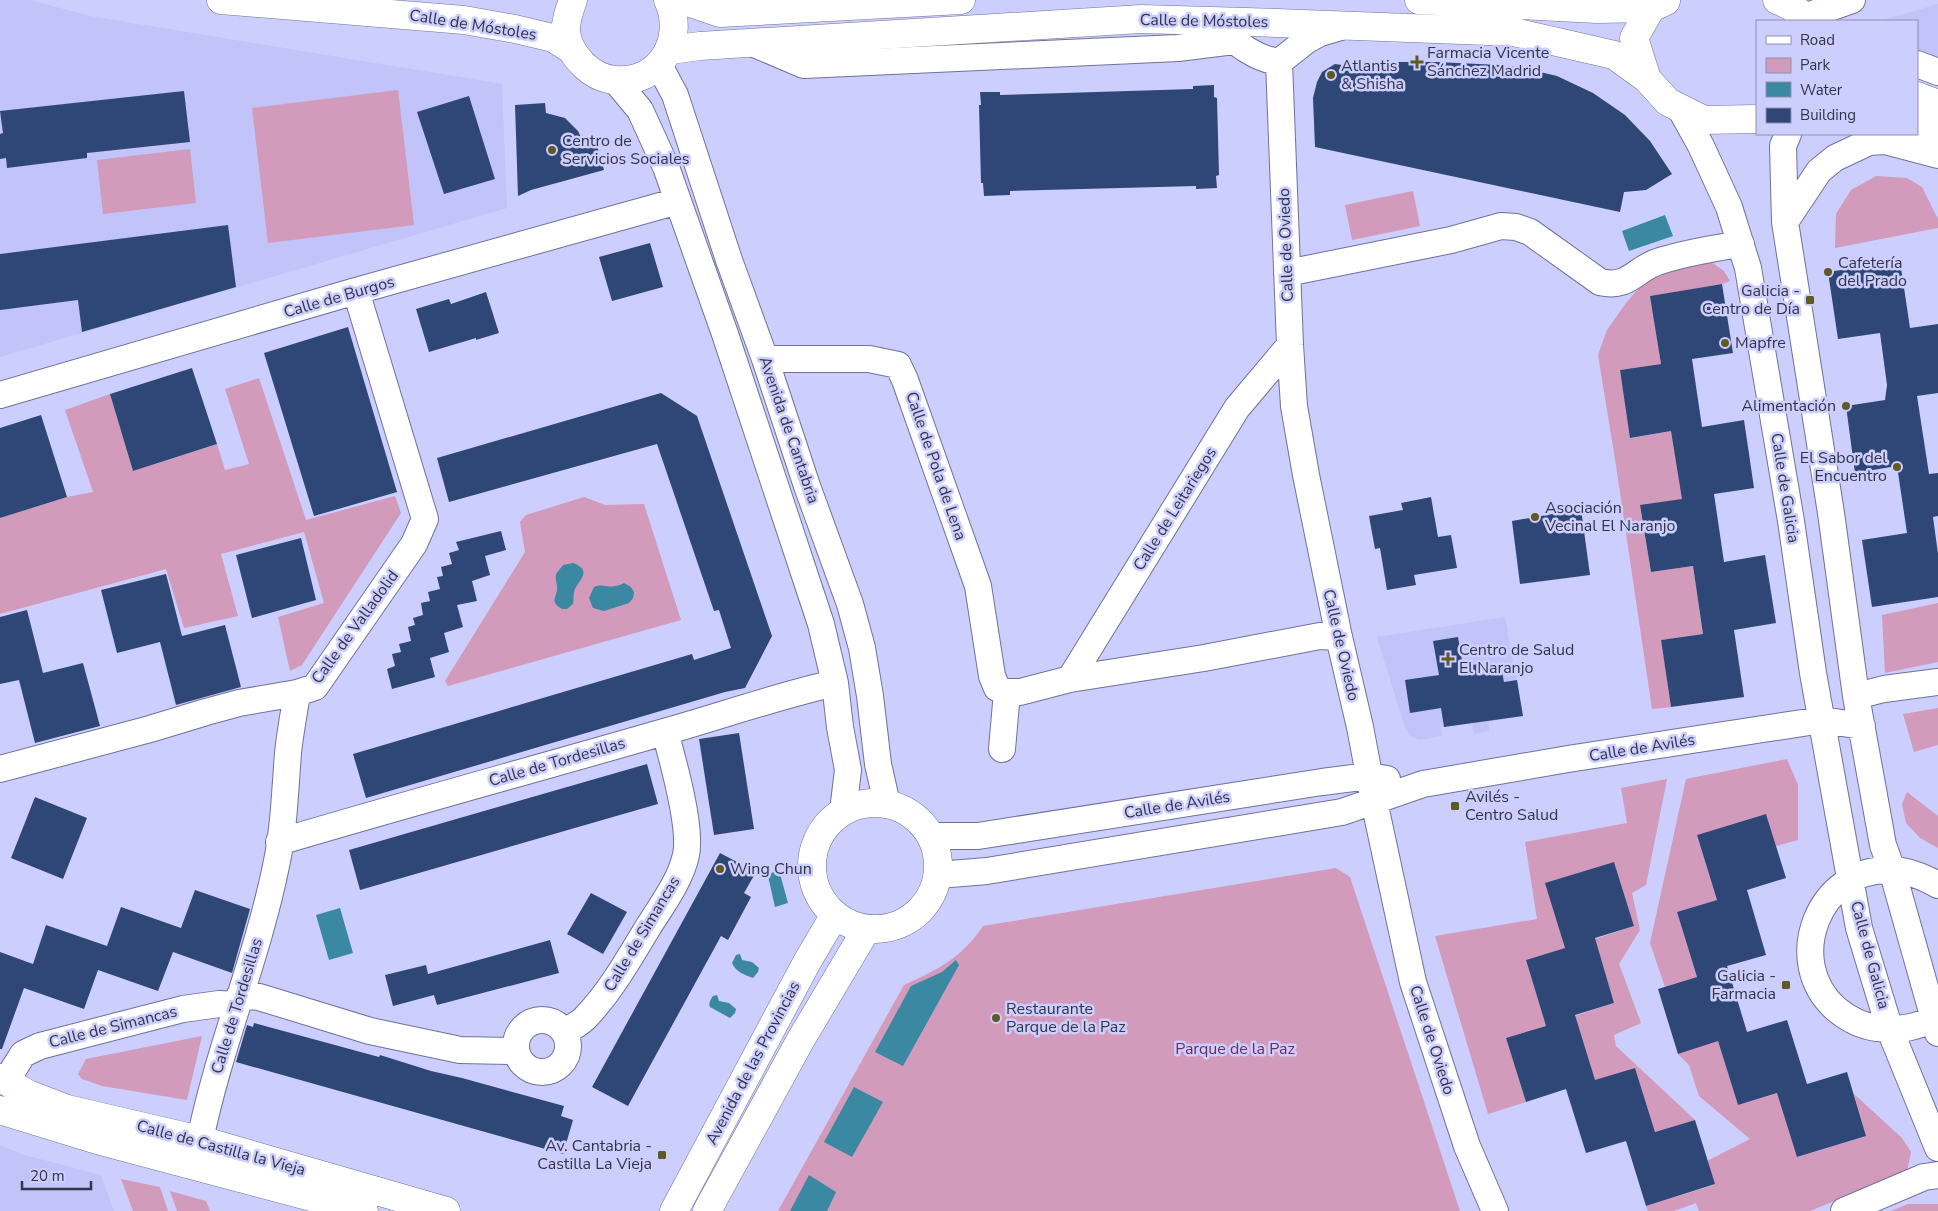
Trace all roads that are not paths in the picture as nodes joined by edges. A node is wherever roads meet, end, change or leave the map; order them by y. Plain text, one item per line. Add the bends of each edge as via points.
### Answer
1 (221, 0) edge
2 (573, 0) edge
3 (668, 0) edge
4 (682, 0) edge
5 (961, 0) edge
6 (1434, 0) edge
7 (1852, 0) edge
8 (1662, 2) edge
9 (1792, 8) edge
10 (1211, 21) junction
11 (1346, 26) junction
12 (1234, 41) junction
13 (752, 43) junction
14 (572, 50) junction
15 (665, 57) junction
16 (1279, 62) junction
17 (1918, 64) edge
18 (1938, 72) edge
19 (1647, 79) junction
20 (615, 80) junction
21 (1918, 96) edge
22 (1938, 104) edge
23 (1680, 108) junction
24 (1756, 119) edge
25 (1918, 124) edge
26 (1938, 132) edge
27 (1788, 135) edge
28 (1938, 156) edge
29 (678, 201) junction
30 (1785, 222) junction
31 (1741, 244) junction
32 (1287, 273) junction
33 (356, 291) junction
34 (1290, 345) junction
35 (765, 359) junction
36 (0, 395) edge
37 (1339, 638) junction
38 (1070, 680) junction
39 (1938, 682) edge
40 (835, 683) junction
41 (1007, 692) junction
42 (297, 693) junction
43 (1856, 696) junction
44 (1822, 720) junction
45 (1862, 726) junction
46 (665, 732) junction
47 (1002, 749) dead end
48 (0, 769) edge
49 (1369, 776) junction
50 (1423, 784) junction
51 (1374, 801) junction
52 (887, 804) junction
53 (843, 811) junction
54 (931, 836) junction
55 (279, 842) junction
56 (1892, 870) junction
57 (938, 875) junction
58 (1850, 880) junction
59 (1938, 885) edge
60 (834, 916) junction
61 (866, 930) junction
62 (239, 1000) junction
63 (1937, 1021) edge
64 (1890, 1030) junction
65 (565, 1032) junction
66 (516, 1051) junction
67 (3, 1079) edge
68 (0, 1110) edge
69 (200, 1140) junction
70 (1938, 1148) edge
71 (1938, 1175) edge
72 (311, 1204) edge
73 (364, 1211) edge
74 (446, 1211) edge
75 (674, 1211) edge
76 (707, 1211) edge
77 (1495, 1211) edge
78 (1844, 1211) edge

1 - 14 main road, Calle de Móstoles via 464,20 553,38
2 - 14 main road via 567,15 566,33
3 - 15 main road via 674,12 675,31
4 - 5 main road via 720,13
6 - 8 main road via 1597,9
7 - 9 street
8 - 19 main road via 1634,38
10 - 11 main road, Calle de Móstoles
10 - 12 street
10 - 13 main road, Calle de Móstoles via 1141,19
11 - 16 street via 1320,33
11 - 19 main road, Calle de Móstoles via 1514,32 1614,55
12 - 13 street, Calle de Móstoles via 1178,48 804,66
12 - 16 street via 1266,60
13 - 15 main road, Calle de Móstoles
14 - 20 main road via 582,65 597,75
15 - 20 main road via 639,78
15 - 35 street, Avenida de Cantabria via 729,260
16 - 32 street, Calle de Oviedo
17 - 18 street
19 - 23 main road via 1668,102
20 - 29 street, Avenida de Cantabria via 640,110
21 - 22 main road
23 - 24 main road via 1704,120
23 - 31 street, Calle de Galicia via 1730,207
25 - 26 main road
27 - 30 street, Calle de Galicia via 1783,146
28 - 30 street via 1885,141 1869,142 1835,158 1819,170
29 - 33 street, Calle de Burgos
29 - 40 street, Avenida de Cantabria via 820,624
30 - 43 street, Calle de Galicia
31 - 32 street via 1657,261 1625,281 1612,285 1600,282 1530,232 1516,226 1501,226 1451,240
31 - 44 street, Calle de Galicia via 1753,295
32 - 34 street, Calle de Oviedo
33 - 36 street, Calle de Burgos
33 - 42 street, Calle de Valladolid via 425,519 414,544 315,687
34 - 37 street, Calle de Oviedo via 1294,406
34 - 38 street, Calle de Leitariegos via 1237,408
35 - 41 street, Calle de Pola de Lena via 869,359 898,365 978,586 992,676 997,688
35 - 52 street, Avenida de Cantabria via 850,604 862,648 878,764
37 - 38 street via 1320,636
37 - 49 street, Calle de Oviedo
38 - 41 street
39 - 43 street
40 - 46 street, Calle de Tordesillas
40 - 53 street, Avenida de Cantabria via 848,770
41 - 47 street
42 - 48 street, Calle de Valladolid via 239,703
42 - 55 street, Calle de Tordesillas
43 - 45 street, Calle de Galicia
44 - 45 street, Calle de Avilés
44 - 50 street, Calle de Avilés
44 - 58 street, Calle de Galicia
45 - 56 street, Calle de Galicia via 1883,845
46 - 55 street, Calle de Tordesillas
46 - 65 street, Calle de Simancas via 684,816 686,855 673,888 608,992 585,1019
49 - 50 street, Calle de Avilés
49 - 51 street, Calle de Oviedo
49 - 54 street, Calle de Avilés via 978,836
50 - 51 street, Calle de Avilés
51 - 57 street, Calle de Avilés via 1342,812 987,871
51 - 77 street, Calle de Oviedo via 1413,982 1467,1146
52 - 53 main road via 857,805
52 - 54 main road via 920,821
53 - 60 main road via 824,827 812,858 811,874 818,897
54 - 57 main road via 938,855
55 - 62 street, Calle de Tordesillas via 261,928
56 - 58 street, Calle de Galicia via 1874,871
56 - 59 street, Calle de Galicia via 1921,876
56 - 63 street, Calle de Galicia
57 - 61 main road via 932,894 921,911 896,926
58 - 64 street, Calle de Galicia via 1859,928
58 - 64 street, Calle de Galicia via 1833,893 1814,923 1810,942 1811,964 1817,985 1829,1003 1866,1027
60 - 61 main road
60 - 75 main road, Avenida de las Provincias via 806,962
61 - 76 main road, Avenida de las Provincias via 800,1041
62 - 66 street, Calle de Simancas via 259,997 370,1031 460,1050
62 - 67 street, Calle de Simancas via 183,1009 40,1046 23,1054
62 - 69 street, Calle de Tordesillas via 206,1107
63 - 64 street, Calle de Galicia
64 - 70 street, Calle de Galicia
65 - 66 street via 548,1020 529,1023 517,1037
65 - 66 street via 566,1058 552,1070 542,1072 528,1068
67 - 69 main road, Calle de Castilla la Vieja via 28,1094 67,1109
68 - 72 main road, Calle de Castilla la Vieja
69 - 74 main road, Calle de Castilla la Vieja
71 - 78 street via 1924,1177
72 - 73 main road, Calle de Castilla la Vieja

